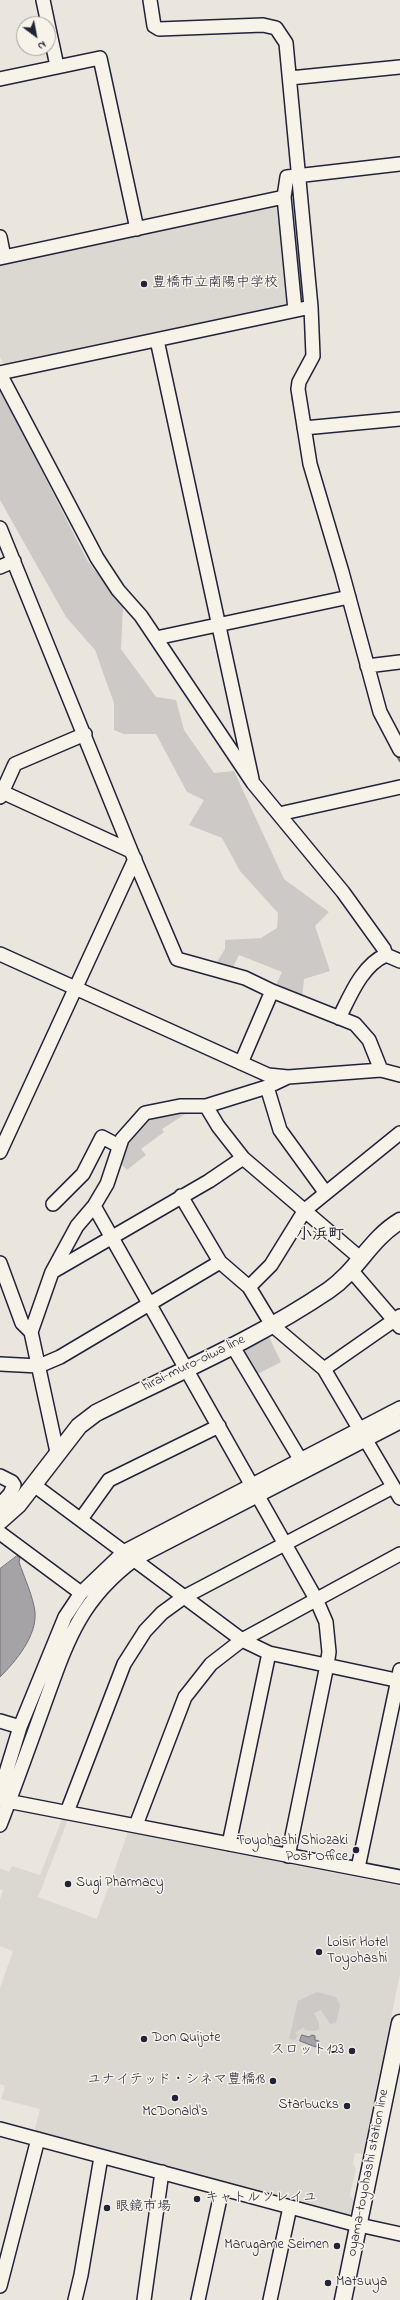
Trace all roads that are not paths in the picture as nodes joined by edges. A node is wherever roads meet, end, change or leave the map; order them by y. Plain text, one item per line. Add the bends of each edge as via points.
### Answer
1 (43, 0) edge
2 (150, 0) edge
3 (46, 16) edge
4 (55, 56) edge
5 (57, 66) junction
6 (400, 67) edge
7 (290, 78) junction
8 (0, 79) edge
9 (400, 164) edge
10 (293, 176) junction
11 (284, 197) junction
12 (137, 229) junction
13 (0, 237) edge
14 (2, 258) edge
15 (302, 309) junction
16 (157, 340) junction
17 (0, 373) edge
18 (400, 419) edge
19 (304, 428) junction
20 (0, 528) edge
21 (14, 561) junction
22 (0, 567) edge
23 (345, 598) junction
24 (219, 625) junction
25 (156, 638) junction
26 (400, 662) edge
27 (367, 666) junction
28 (85, 734) junction
29 (400, 750) edge
30 (253, 783) junction
31 (400, 787) edge
32 (1, 793) edge
33 (279, 814) junction
34 (133, 855) junction
35 (0, 954) edge
36 (386, 955) junction
37 (400, 961) edge
38 (75, 988) junction
39 (272, 991) junction
40 (339, 1018) junction
41 (241, 1063) junction
42 (382, 1070) junction
43 (400, 1075) edge
44 (288, 1077) junction
45 (266, 1087) junction
46 (206, 1106) junction
47 (400, 1133) edge
48 (119, 1146) junction
49 (0, 1152) edge
50 (243, 1158) junction
51 (325, 1192) junction
52 (181, 1196) junction
53 (53, 1204) dead end
54 (94, 1206) junction
55 (305, 1210) junction
56 (400, 1221) edge
57 (112, 1236) junction
58 (220, 1262) junction
59 (0, 1263) edge
60 (356, 1264) junction
61 (52, 1272) junction
62 (249, 1287) junction
63 (150, 1303) junction
64 (398, 1321) edge
65 (272, 1325) junction
66 (31, 1332) junction
67 (232, 1345) junction
68 (0, 1364) edge
69 (39, 1366) junction
70 (185, 1368) junction
71 (324, 1368) junction
72 (400, 1408) edge
73 (400, 1422) edge
74 (219, 1426) junction
75 (363, 1434) junction
76 (57, 1452) junction
77 (300, 1459) junction
78 (0, 1476) edge
79 (34, 1485) junction
80 (393, 1487) junction
81 (256, 1490) junction
82 (400, 1498) edge
83 (0, 1505) edge
84 (81, 1518) junction
85 (0, 1521) edge
86 (0, 1533) edge
87 (286, 1543) junction
88 (400, 1554) edge
89 (130, 1555) junction
90 (81, 1593) junction
91 (184, 1597) junction
92 (316, 1599) junction
93 (242, 1640) junction
94 (269, 1652) junction
95 (327, 1665) junction
96 (399, 1677) edge
97 (0, 1721) edge
98 (20, 1727) junction
99 (3, 1798) edge
100 (67, 1812) junction
101 (0, 1825) edge
102 (136, 1825) junction
103 (229, 1844) junction
104 (288, 1856) junction
105 (358, 1868) junction
106 (400, 1877) edge
107 (400, 2023) edge
108 (396, 2063) edge
109 (0, 2129) edge
110 (38, 2139) junction
111 (101, 2157) junction
112 (162, 2172) junction
113 (222, 2189) junction
114 (290, 2207) junction
115 (358, 2226) junction
116 (400, 2234) edge
117 (0, 2286) edge
118 (75, 2300) edge
119 (144, 2300) edge
120 (198, 2300) edge
121 (270, 2300) edge
122 (343, 2300) edge

1 - 3 street
2 - 7 street via 152,22 159,29 248,25 276,28 286,43
4 - 5 street
5 - 8 street
5 - 12 street via 100,58
6 - 7 street
7 - 10 street
9 - 10 street
10 - 11 street
10 - 15 street
11 - 12 street
11 - 15 street
12 - 14 street
13 - 14 street
15 - 16 street
15 - 19 street via 313,356 298,389
16 - 17 street
16 - 24 street
17 - 25 street via 97,558
18 - 19 street
19 - 23 street via 310,464
20 - 21 street
21 - 22 street
21 - 28 street
23 - 24 street
23 - 27 street
24 - 25 street
24 - 30 street
25 - 30 street
26 - 27 street
27 - 29 street via 380,712
28 - 32 street via 15,764
28 - 34 street
30 - 33 street
31 - 33 street
32 - 34 street
33 - 36 street via 359,912
34 - 38 street
34 - 39 street via 177,959 245,978
35 - 38 street
36 - 37 street
36 - 40 street via 377,960 361,978
38 - 41 street
38 - 49 street
39 - 40 street
39 - 41 street
40 - 42 street via 355,1024 364,1034
41 - 44 street via 268,1074
42 - 43 street
42 - 44 street
44 - 45 street
45 - 46 street
45 - 51 street via 280,1130
46 - 48 street via 180,1106 145,1113
46 - 50 street
47 - 51 street
48 - 53 street via 102,1137 83,1174
48 - 54 street via 107,1184
50 - 52 street via 209,1182
50 - 55 street
51 - 55 street
52 - 57 street
52 - 58 street
54 - 57 street
54 - 61 street via 77,1226
55 - 60 street
55 - 62 street via 271,1265
56 - 60 main road, hirai-muro-oiwa line via 385,1231
57 - 61 street
57 - 63 street
58 - 62 street
58 - 63 street
59 - 66 street via 22,1323
60 - 64 street
60 - 65 main road, hirai-muro-oiwa line via 331,1289
61 - 66 street
62 - 65 street
63 - 69 street
63 - 70 street
64 - 71 street
65 - 67 main road, hirai-muro-oiwa line
65 - 71 street
66 - 69 street
67 - 70 main road, hirai-muro-oiwa line
67 - 77 street
68 - 69 street
69 - 76 street
70 - 74 street
70 - 76 main road, hirai-muro-oiwa line via 96,1413 79,1426
71 - 75 street
72 - 75 street
73 - 75 street
74 - 81 street
74 - 84 street via 109,1480
75 - 77 street
75 - 80 street
75 - 81 street
76 - 79 main road, hirai-muro-oiwa line
77 - 81 street
78 - 83 street via 14,1485
79 - 84 street
79 - 85 main road, hirai-muro-oiwa line via 18,1505
80 - 82 street
80 - 87 street
81 - 87 street
81 - 89 street
84 - 89 street
86 - 90 street
87 - 91 street
87 - 92 street
88 - 92 street
89 - 90 street
89 - 91 street
89 - 99 street via 102,1587 70,1634
90 - 98 street via 59,1628
91 - 93 street
91 - 100 street via 162,1613 145,1631 124,1664
92 - 93 street
92 - 95 street via 326,1622 329,1652
93 - 94 street
93 - 102 street via 211,1664 184,1696
94 - 95 street
94 - 103 street
95 - 96 street
95 - 104 street
96 - 105 street
97 - 98 street
98 - 99 street
99 - 100 street
99 - 101 street
100 - 102 street
102 - 103 street
103 - 104 street
104 - 105 street
105 - 106 street
107 - 108 main road, oyama-toyohashi station line
108 - 115 main road, oyama-toyohashi station line
109 - 110 street
110 - 111 street
110 - 117 street
111 - 112 street
111 - 118 street
112 - 113 street
112 - 119 street
113 - 114 street
113 - 120 street
114 - 115 street
114 - 121 street
115 - 116 street
115 - 122 main road, oyama-toyohashi station line

